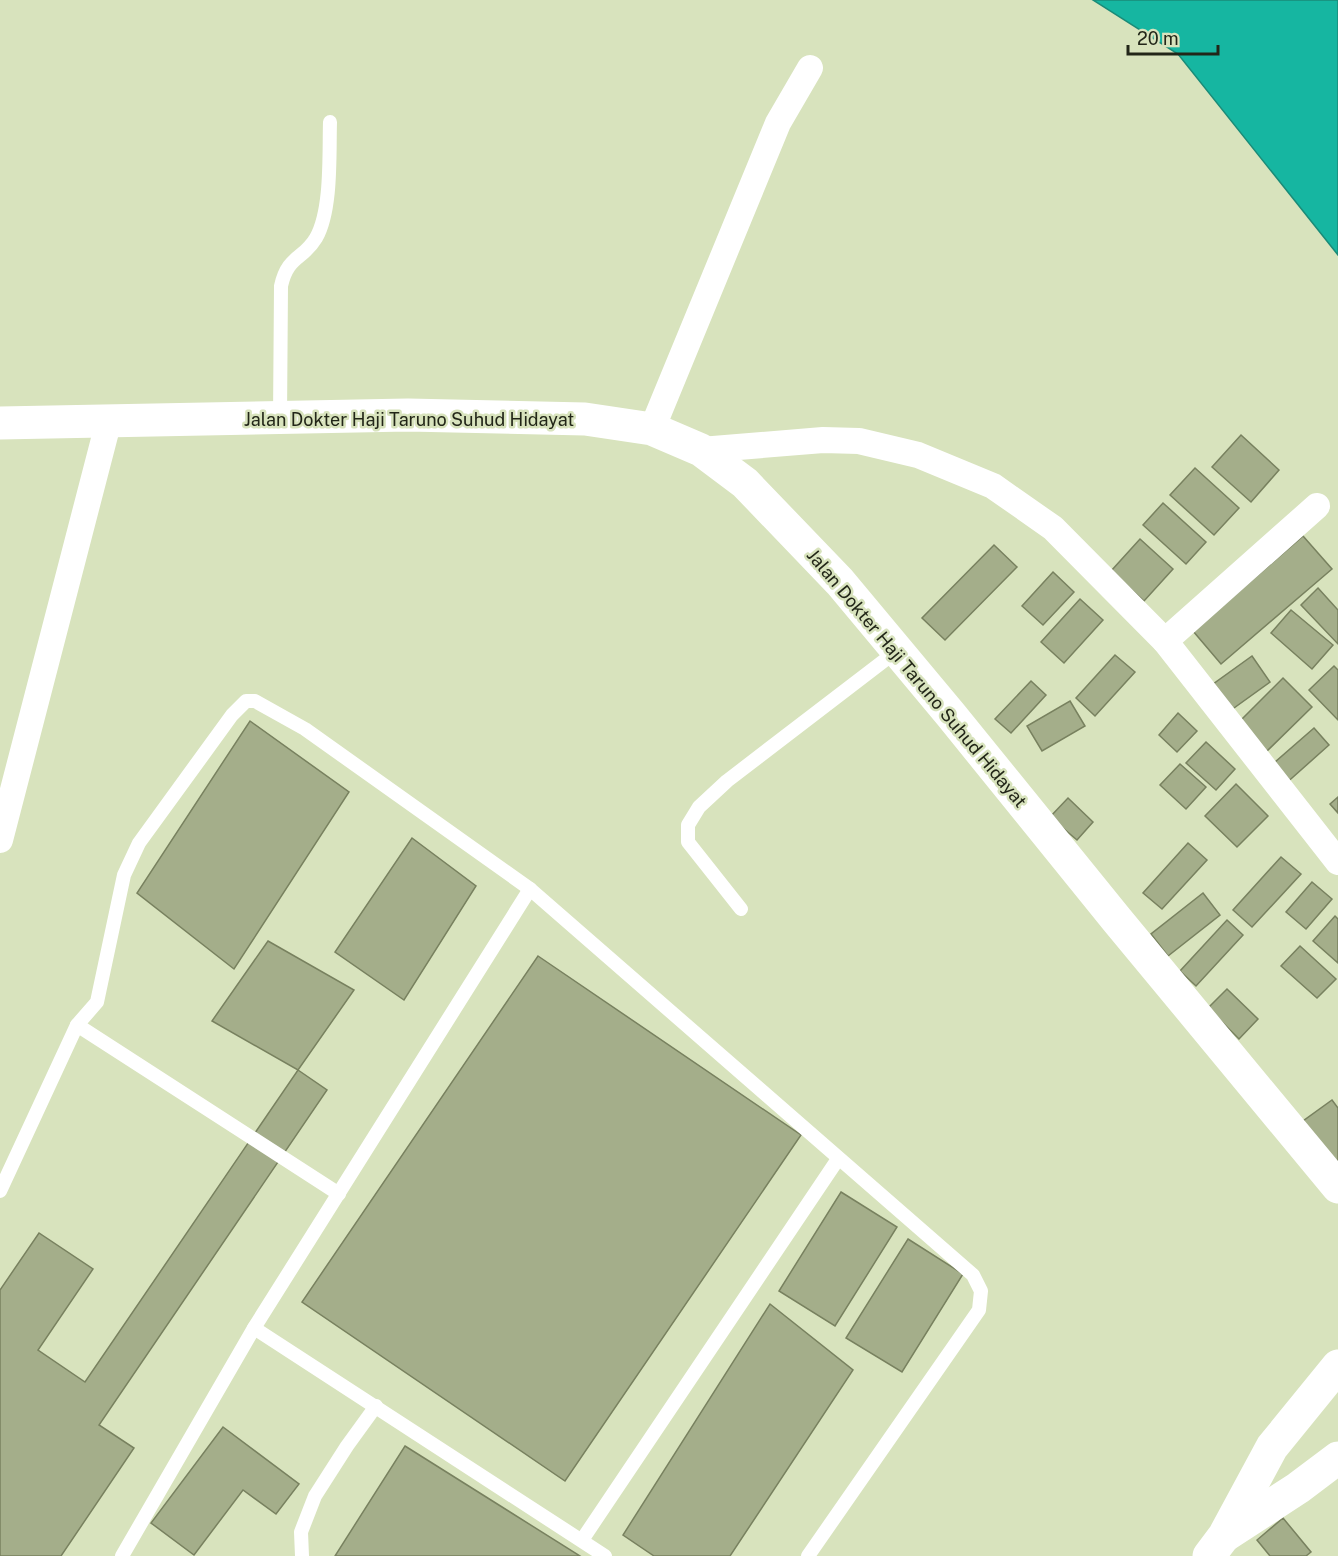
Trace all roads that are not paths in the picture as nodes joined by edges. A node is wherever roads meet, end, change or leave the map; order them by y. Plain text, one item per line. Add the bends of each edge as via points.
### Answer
1 (810, 68) dead end
2 (330, 122) dead end
3 (280, 418) junction
4 (109, 420) junction
5 (0, 423) edge
6 (652, 429) junction
7 (701, 450) junction
8 (1317, 506) dead end
9 (1165, 641) junction
10 (898, 651) junction
11 (0, 840) edge
12 (1338, 862) edge
13 (530, 889) junction
14 (741, 909) dead end
15 (77, 1025) junction
16 (838, 1159) junction
17 (1338, 1187) edge
18 (0, 1191) edge
19 (339, 1194) junction
20 (254, 1328) junction
21 (1338, 1366) edge
22 (376, 1406) junction
23 (1338, 1458) edge
24 (582, 1540) junction
25 (1216, 1546) edge
26 (122, 1556) edge
27 (302, 1556) edge
28 (604, 1556) edge
29 (808, 1556) edge

1 - 6 street via 778,123
2 - 3 lane via 327,206 322,224 316,238 290,263 281,285
3 - 4 street, Jalan Dokter Haji Taruno Suhud Hidayat
3 - 6 street, Jalan Dokter Haji Taruno Suhud Hidayat via 408,415 585,420
4 - 5 street, Jalan Dokter Haji Taruno Suhud Hidayat
4 - 11 street
6 - 7 street, Jalan Dokter Haji Taruno Suhud Hidayat
7 - 9 street via 823,440 859,441 918,455 961,472 993,486 1053,528
7 - 10 street, Jalan Dokter Haji Taruno Suhud Hidayat via 745,483 840,582
8 - 9 street
9 - 12 street
10 - 14 lane via 727,780 699,807 688,825 688,842
10 - 17 street, Jalan Dokter Haji Taruno Suhud Hidayat
13 - 15 lane via 305,729 255,701 246,701 139,843 124,875 97,1002
13 - 16 lane
13 - 19 lane
15 - 18 lane
15 - 19 lane
16 - 24 lane
16 - 29 lane via 973,1275 981,1291 979,1310
19 - 20 lane
20 - 22 lane
20 - 26 lane
21 - 25 street via 1272,1447
22 - 24 lane
22 - 27 lane via 315,1496 301,1532
23 - 25 street
24 - 28 lane

